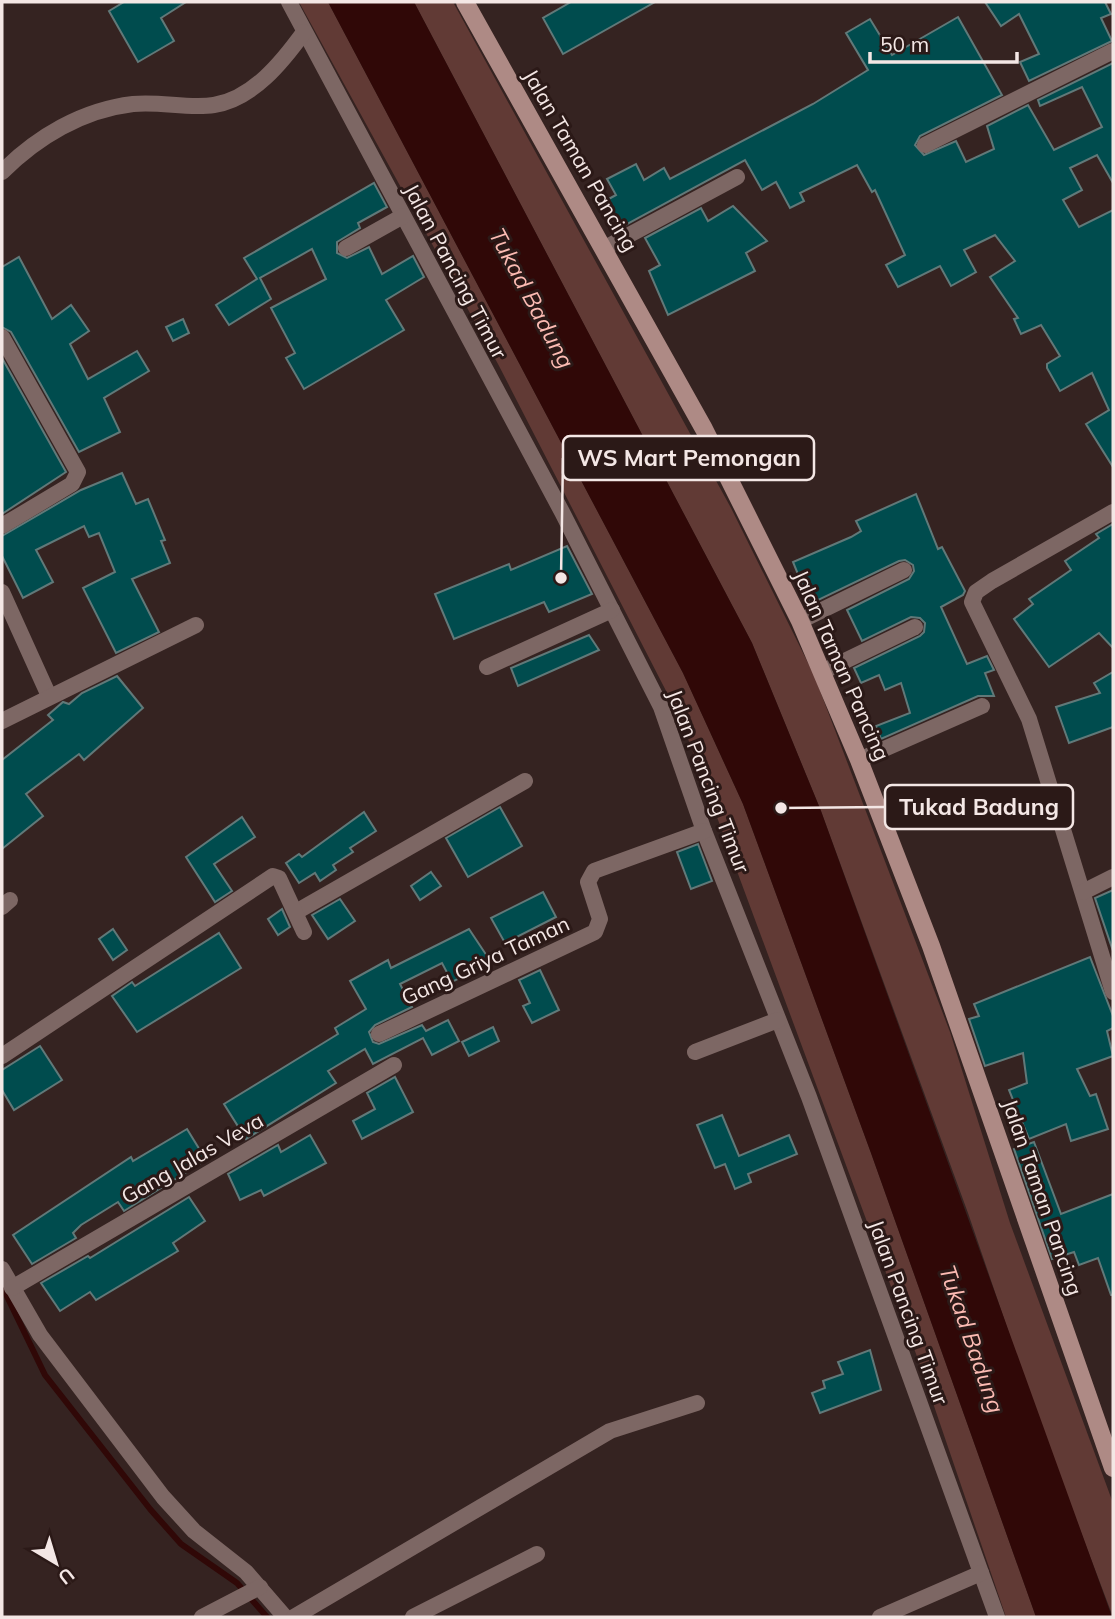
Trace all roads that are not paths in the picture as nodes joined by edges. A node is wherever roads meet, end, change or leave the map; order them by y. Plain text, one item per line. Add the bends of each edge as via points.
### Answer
1 (289, 2) edge
2 (465, 2) edge
3 (304, 32) junction
4 (1113, 51) edge
5 (925, 145) dead end
6 (2, 172) edge
7 (737, 177) dead end
8 (403, 216) junction
9 (346, 248) dead end
10 (606, 248) junction
11 (2, 337) edge
12 (1113, 512) edge
13 (2, 526) edge
14 (904, 570) dead end
15 (2, 592) edge
16 (612, 610) junction
17 (800, 621) junction
18 (196, 625) dead end
19 (915, 627) dead end
20 (487, 667) dead end
21 (822, 672) junction
22 (49, 696) junction
23 (982, 706) dead end
24 (2, 721) edge
25 (859, 760) junction
26 (525, 781) dead end
27 (704, 831) junction
28 (1113, 877) edge
29 (1083, 892) junction
30 (296, 912) junction
31 (304, 932) dead end
32 (1113, 992) edge
33 (778, 1020) junction
34 (379, 1034) dead end
35 (695, 1052) dead end
36 (2, 1056) edge
37 (394, 1065) dead end
38 (2, 1269) edge
39 (12, 1288) junction
40 (697, 1403) dead end
41 (1113, 1468) edge
42 (537, 1554) dead end
43 (981, 1573) junction
44 (259, 1588) junction
45 (202, 1617) edge
46 (285, 1617) edge
47 (293, 1617) edge
48 (413, 1617) edge
49 (880, 1617) edge
50 (997, 1617) edge

1 - 3 street, Jalan Pancing Timur
2 - 10 street, Jalan Taman Pancing
3 - 6 street via 285,59 237,96 214,105 133,104 99,112 66,124 26,148
3 - 8 street, Jalan Pancing Timur
4 - 5 street
7 - 10 street
8 - 9 street
8 - 16 street, Jalan Pancing Timur
10 - 17 street, Jalan Taman Pancing via 705,429
11 - 13 street via 78,472 72,484
12 - 29 street via 992,581 976,592 972,602 1029,719
14 - 17 street
15 - 22 street
16 - 20 street
16 - 27 street, Jalan Pancing Timur via 661,707
17 - 21 street, Jalan Taman Pancing
18 - 22 street
19 - 21 street
21 - 25 street, Jalan Taman Pancing
22 - 24 street
23 - 25 street
25 - 41 street, Jalan Taman Pancing via 931,946
26 - 30 street
27 - 33 street, Jalan Pancing Timur
27 - 34 street, Gang Griya Taman via 594,871 588,882 600,919 596,932
28 - 29 street
29 - 32 street
30 - 31 street
30 - 36 street via 279,878 273,876
33 - 35 street
33 - 43 street, Jalan Pancing Timur
37 - 39 street, Gang Jalas Veva
38 - 39 street
39 - 44 street via 40,1335 163,1497
40 - 47 street via 610,1431
42 - 48 street
43 - 49 street
43 - 50 street, Jalan Pancing Timur
44 - 45 street
44 - 46 street

